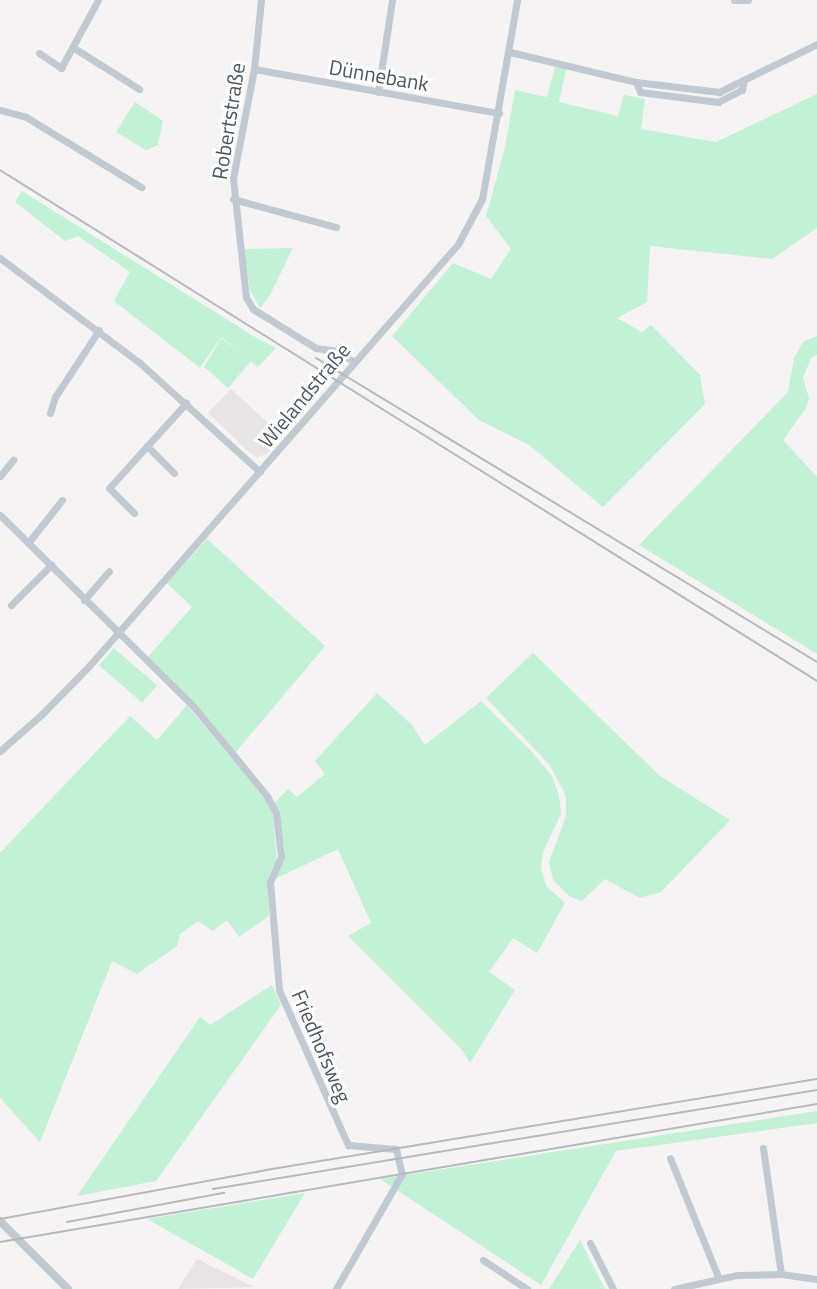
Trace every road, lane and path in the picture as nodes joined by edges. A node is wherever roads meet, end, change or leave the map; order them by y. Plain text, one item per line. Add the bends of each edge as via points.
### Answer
1 (98, 0) edge
2 (261, 0) edge
3 (392, 0) edge
4 (517, 0) edge
5 (734, 0) edge
6 (748, 0) edge
7 (817, 44) edge
8 (74, 48) junction
9 (39, 52) dead end
10 (510, 52) junction
11 (254, 69) junction
12 (744, 81) junction
13 (636, 82) junction
14 (678, 87) junction
15 (139, 89) dead end
16 (694, 89) junction
17 (378, 92) junction
18 (677, 97) junction
19 (693, 99) junction
20 (0, 110) edge
21 (499, 113) junction
22 (141, 187) dead end
23 (233, 199) junction
24 (336, 227) dead end
25 (0, 258) edge
26 (99, 330) junction
27 (354, 362) junction
28 (186, 402) junction
29 (50, 413) dead end
30 (147, 446) junction
31 (13, 460) dead end
32 (260, 472) junction
33 (174, 473) dead end
34 (0, 476) edge
35 (62, 500) dead end
36 (134, 513) dead end
37 (0, 515) edge
38 (28, 543) junction
39 (51, 565) junction
40 (109, 571) dead end
41 (84, 600) junction
42 (10, 605) dead end
43 (117, 634) junction
44 (0, 750) edge
45 (764, 1148) dead end
46 (670, 1158) dead end
47 (0, 1221) edge
48 (590, 1243) dead end
49 (483, 1260) dead end
50 (781, 1274) junction
51 (718, 1277) junction
52 (817, 1279) edge
53 (687, 1287) edge
54 (68, 1289) edge
55 (336, 1289) edge
56 (527, 1289) edge
57 (613, 1289) edge
58 (675, 1289) edge

1 - 8 street via 76,36
2 - 11 street, Robertstraße
3 - 17 street
4 - 10 street, Wielandstraße
5 - 6 street
7 - 12 street
8 - 9 street via 61,68
8 - 15 street
10 - 13 street
10 - 21 street, Wielandstraße
11 - 17 street, Dünnebank
11 - 23 street, Robertstraße via 235,165
12 - 16 street via 718,92
12 - 19 street via 742,90 718,102
13 - 14 street
13 - 18 street via 640,92
14 - 16 street
14 - 18 street
16 - 19 street
17 - 21 street, Dünnebank
18 - 19 street
20 - 22 street via 26,117
21 - 27 street, Wielandstraße via 482,199 465,234
23 - 24 street
23 - 27 street, Robertstraße via 249,304 316,348 338,351
25 - 26 street
26 - 28 street
26 - 29 street via 55,397
27 - 32 street, Wielandstraße
28 - 30 street
28 - 32 street
30 - 33 street
30 - 36 street via 109,488
31 - 34 street
32 - 43 street, Wielandstraße
35 - 38 street
37 - 38 street
38 - 39 street
39 - 41 street
39 - 42 street
40 - 41 street
41 - 43 street
43 - 44 street, Wielandstraße via 41,716
43 - 55 street, Friedhofsweg via 194,707 267,796 276,813 281,858 270,882 279,990 348,1145 396,1149 402,1174
45 - 50 street
46 - 51 street
47 - 54 street
48 - 57 street
49 - 56 street
50 - 51 street
50 - 52 street
51 - 53 street
53 - 58 street

